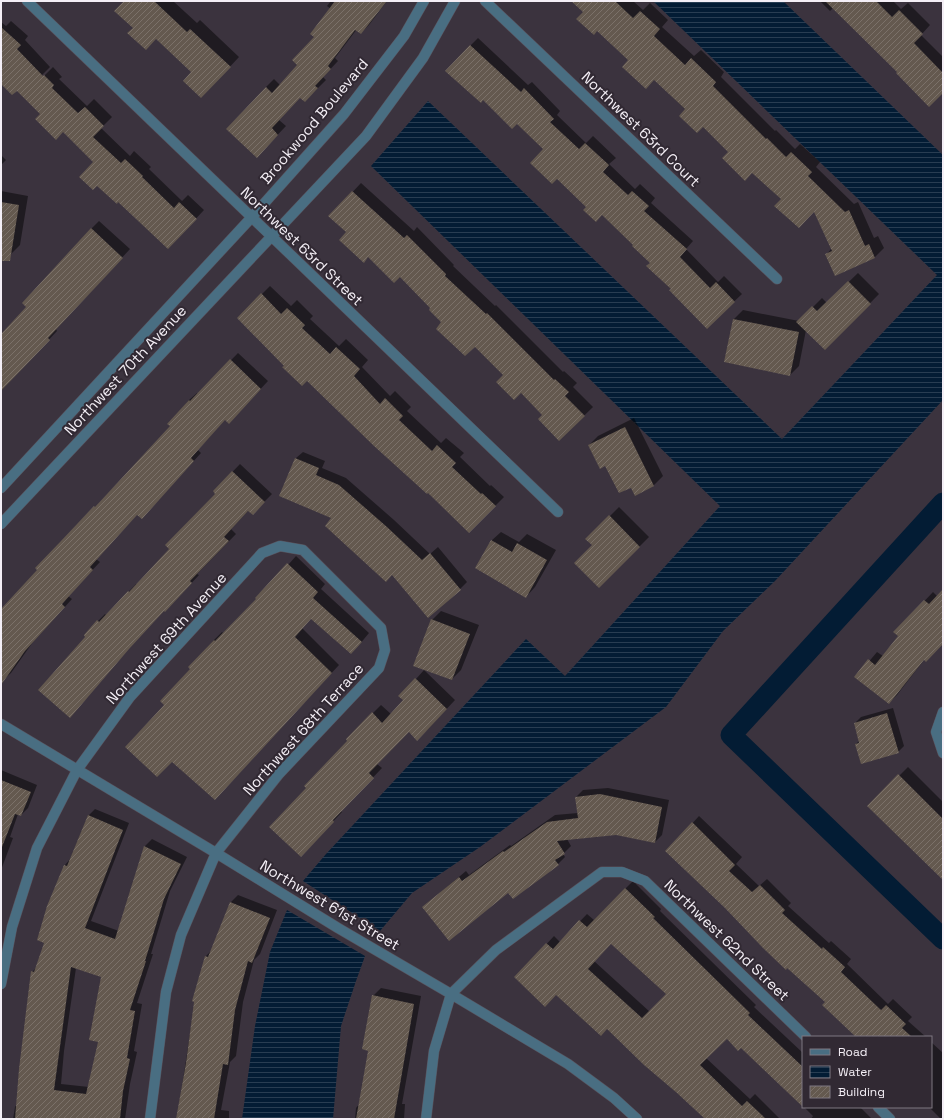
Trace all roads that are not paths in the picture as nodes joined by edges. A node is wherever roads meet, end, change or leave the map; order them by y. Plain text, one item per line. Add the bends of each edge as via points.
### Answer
1 (26, 1) edge
2 (424, 1) edge
3 (454, 1) edge
4 (485, 1) edge
5 (251, 218) junction
6 (270, 236) junction
7 (777, 279) dead end
8 (1, 488) edge
9 (558, 512) dead end
10 (1, 524) edge
11 (280, 546) joint
12 (943, 712) edge
13 (1, 724) edge
14 (943, 753) edge
15 (77, 770) junction
16 (216, 853) junction
17 (1, 984) edge
18 (451, 994) junction
19 (805, 1036) edge
20 (879, 1108) edge
21 (150, 1119) edge
22 (426, 1119) edge
23 (637, 1119) edge
24 (890, 1119) edge

1 - 5 street, Northwest 63rd Street
2 - 5 street, Brookwood Boulevard via 404,36 344,114
3 - 6 street via 423,58 366,136
4 - 7 street, Northwest 63rd Court
5 - 6 street, Northwest 63rd Street
5 - 8 street, Northwest 70th Avenue
6 - 9 street, Northwest 63rd Street
6 - 10 street, Northwest 70th Avenue
11 - 15 street, Northwest 69th Avenue via 262,553 135,691
11 - 16 street, Northwest 68th Terrace via 303,550 381,628 385,650 379,668 279,774
12 - 14 street via 936,732
13 - 15 street, Northwest 61st Street
15 - 16 street, Northwest 61st Street
15 - 17 street, Northwest 69th Avenue via 37,848 12,928
16 - 18 street, Northwest 61st Street
16 - 21 street, Northwest 68th Terrace via 181,935 166,992
18 - 19 street, Northwest 62nd Street via 496,950 602,872 622,872 645,881
18 - 22 street via 434,1050
18 - 23 street, Northwest 61st Street via 568,1064 614,1098
20 - 24 street

